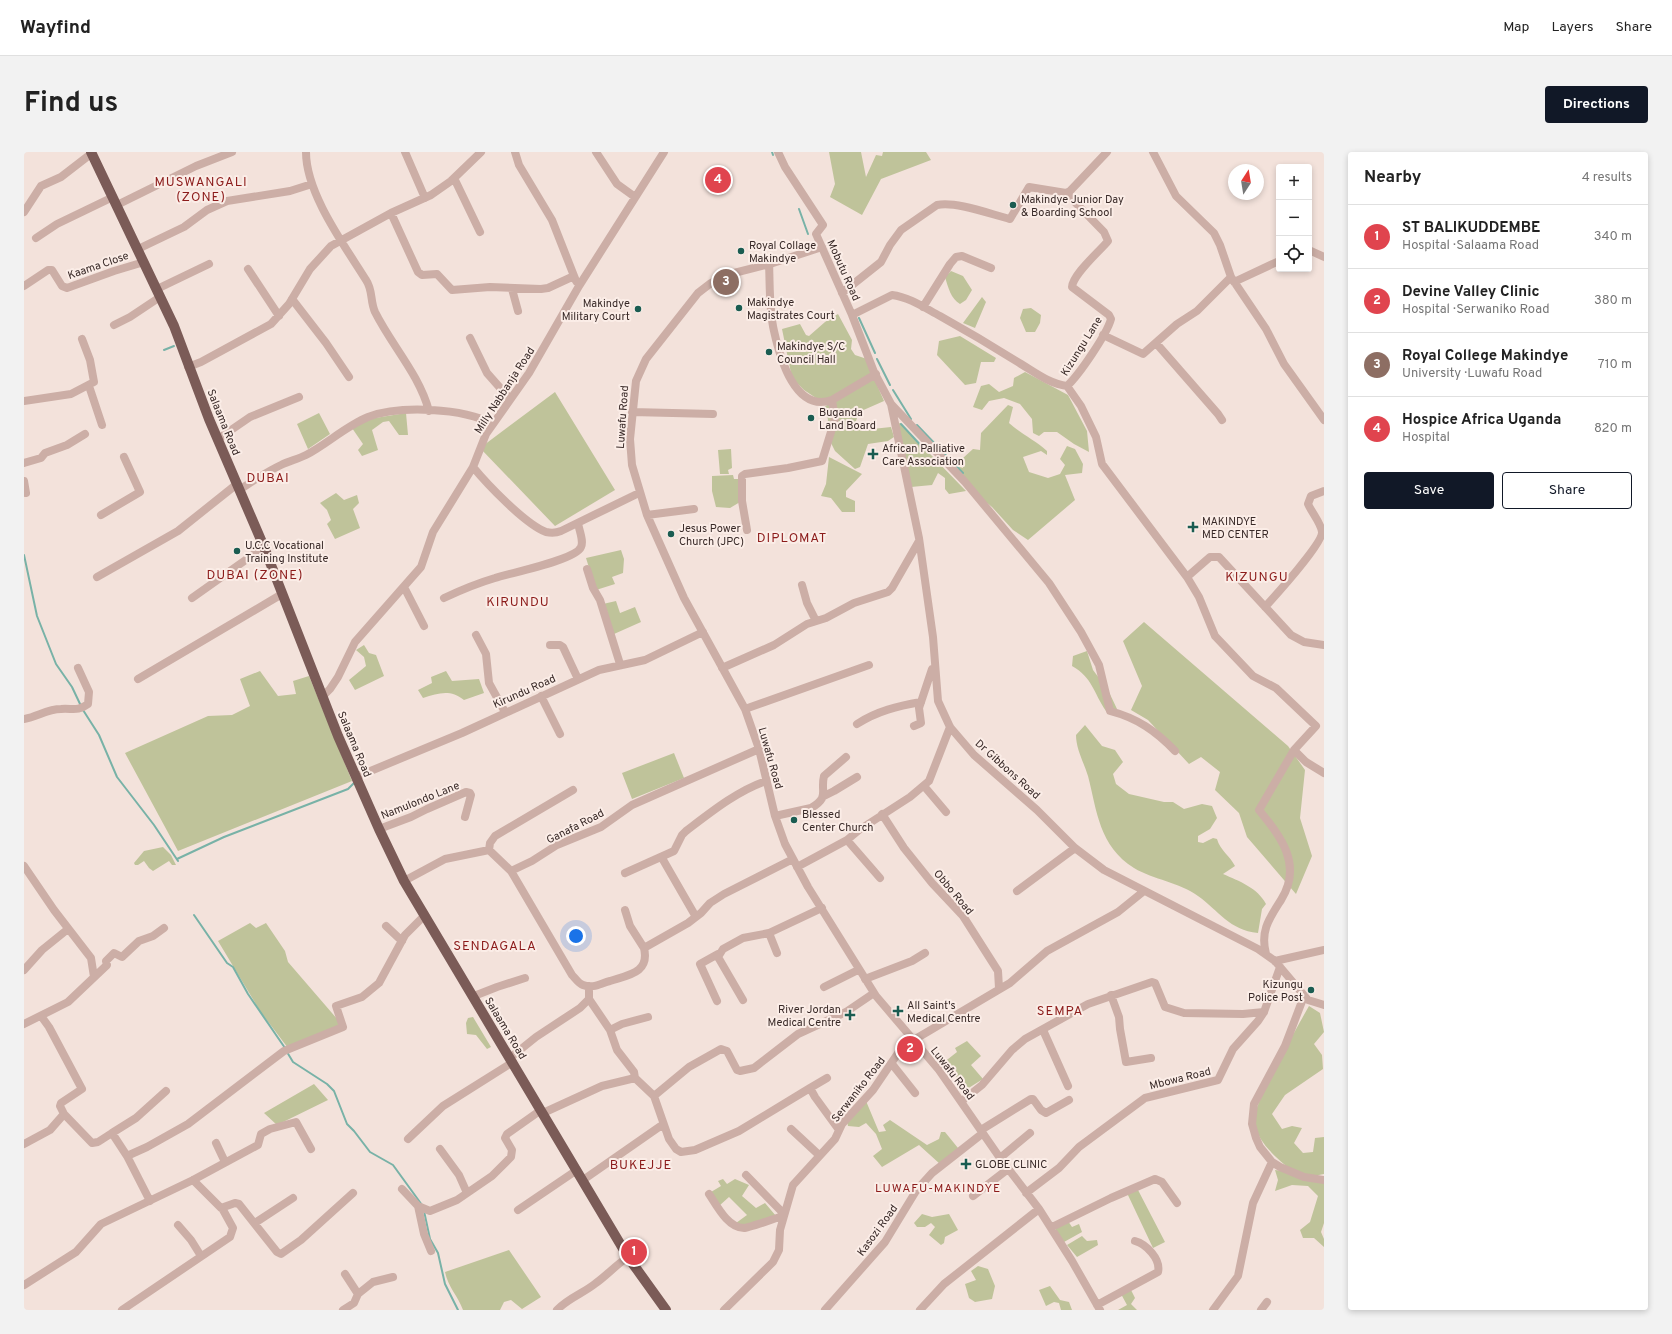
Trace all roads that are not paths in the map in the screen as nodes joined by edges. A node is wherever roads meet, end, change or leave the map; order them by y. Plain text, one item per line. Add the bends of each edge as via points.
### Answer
1 (92, 152) edge
2 (232, 152) edge
3 (306, 152) edge
4 (405, 152) edge
5 (481, 152) edge
6 (515, 152) edge
7 (596, 152) edge
8 (664, 152) edge
9 (779, 152) edge
10 (1107, 152) edge
11 (1153, 152) edge
12 (454, 178) junction
13 (312, 184) junction
14 (1066, 193) junction
15 (635, 197) junction
16 (426, 198) junction
17 (115, 201) junction
18 (24, 212) edge
19 (391, 213) junction
20 (480, 232) dead end
21 (36, 238) dead end
22 (340, 240) junction
23 (822, 247) junction
24 (138, 249) junction
25 (1312, 251) edge
26 (1324, 257) edge
27 (144, 262) junction
28 (1276, 262) edge
29 (769, 263) junction
30 (209, 264) dead end
31 (991, 268) dead end
32 (248, 269) dead end
33 (574, 276) junction
34 (1233, 279) junction
35 (24, 286) edge
36 (579, 286) junction
37 (512, 288) junction
38 (159, 293) junction
39 (842, 293) junction
40 (292, 299) junction
41 (923, 307) junction
42 (518, 311) dead end
43 (852, 315) junction
44 (279, 316) junction
45 (114, 325) dead end
46 (1103, 335) junction
47 (470, 338) dead end
48 (82, 339) dead end
49 (1156, 343) junction
50 (188, 367) junction
51 (876, 374) junction
52 (349, 377) dead end
53 (89, 386) junction
54 (1067, 386) junction
55 (299, 397) dead end
56 (510, 399) junction
57 (832, 400) junction
58 (24, 401) edge
59 (890, 404) junction
60 (429, 411) junction
61 (632, 412) junction
62 (713, 414) dead end
63 (1222, 420) dead end
64 (1324, 420) edge
65 (102, 424) dead end
66 (493, 424) junction
67 (85, 434) dead end
68 (218, 439) junction
69 (124, 458) dead end
70 (24, 463) edge
71 (473, 467) junction
72 (24, 480) edge
73 (238, 487) junction
74 (1324, 491) edge
75 (26, 493) dead end
76 (639, 493) junction
77 (694, 509) dead end
78 (102, 515) dead end
79 (647, 515) junction
80 (578, 523) junction
81 (747, 530) dead end
82 (919, 541) junction
83 (264, 548) junction
84 (586, 569) dead end
85 (97, 577) dead end
86 (1187, 577) junction
87 (802, 585) dead end
88 (404, 586) junction
89 (282, 594) junction
90 (192, 598) dead end
91 (444, 598) dead end
92 (1265, 607) junction
93 (816, 621) junction
94 (424, 626) dead end
95 (703, 632) junction
96 (476, 635) dead end
97 (550, 645) dead end
98 (1324, 645) edge
99 (620, 664) junction
100 (934, 664) junction
101 (869, 665) dead end
102 (78, 668) dead end
103 (722, 668) junction
104 (138, 679) dead end
105 (578, 679) junction
106 (323, 696) junction
107 (541, 696) junction
108 (921, 702) junction
109 (745, 709) junction
110 (505, 712) junction
111 (24, 719) edge
112 (857, 724) dead end
113 (914, 726) dead end
114 (950, 727) junction
115 (560, 734) dead end
116 (759, 749) junction
117 (1294, 750) junction
118 (1175, 751) dead end
119 (846, 757) dead end
120 (1324, 773) edge
121 (356, 777) junction
122 (857, 777) dead end
123 (766, 781) junction
124 (924, 786) junction
125 (573, 790) dead end
126 (824, 796) junction
127 (946, 812) dead end
128 (882, 814) junction
129 (775, 816) junction
130 (465, 817) dead end
131 (379, 829) junction
132 (847, 840) junction
133 (1075, 848) junction
134 (489, 850) junction
135 (662, 858) junction
136 (795, 863) junction
137 (24, 866) edge
138 (511, 871) junction
139 (625, 873) dead end
140 (880, 878) dead end
141 (404, 880) junction
142 (1017, 890) dead end
143 (1144, 891) junction
144 (822, 908) junction
145 (624, 910) dead end
146 (425, 915) junction
147 (696, 917) junction
148 (386, 926) dead end
149 (164, 928) dead end
150 (68, 929) junction
151 (769, 933) junction
152 (402, 941) junction
153 (644, 948) junction
154 (1324, 950) edge
155 (777, 953) dead end
156 (925, 953) dead end
157 (718, 954) junction
158 (1266, 954) junction
159 (1278, 964) junction
160 (24, 970) edge
161 (858, 970) junction
162 (94, 977) junction
163 (525, 978) dead end
164 (865, 979) junction
165 (589, 986) junction
166 (824, 987) dead end
167 (999, 988) junction
168 (874, 993) junction
169 (1111, 995) junction
170 (474, 996) junction
171 (1304, 996) junction
172 (589, 999) junction
173 (744, 1000) dead end
174 (717, 1001) dead end
175 (1324, 1005) edge
176 (1264, 1012) junction
177 (41, 1016) junction
178 (648, 1017) dead end
179 (24, 1024) edge
180 (610, 1030) junction
181 (1043, 1030) junction
182 (911, 1039) junction
183 (1151, 1058) dead end
184 (512, 1060) junction
185 (892, 1064) junction
186 (635, 1078) junction
187 (827, 1078) dead end
188 (1068, 1086) dead end
189 (810, 1088) junction
190 (166, 1091) dead end
191 (915, 1093) dead end
192 (654, 1096) junction
193 (1069, 1100) dead end
194 (962, 1101) junction
195 (542, 1111) junction
196 (64, 1114) junction
197 (662, 1125) junction
198 (792, 1129) dead end
199 (839, 1130) junction
200 (982, 1131) junction
201 (112, 1133) junction
202 (1030, 1133) dead end
203 (408, 1139) dead end
204 (216, 1143) dead end
205 (24, 1144) edge
206 (311, 1149) dead end
207 (440, 1149) dead end
208 (820, 1155) junction
209 (127, 1156) junction
210 (1000, 1158) junction
211 (224, 1162) junction
212 (1272, 1162) junction
213 (1008, 1169) junction
214 (577, 1170) junction
215 (746, 1175) dead end
216 (193, 1180) junction
217 (583, 1180) junction
218 (1324, 1180) edge
219 (402, 1189) dead end
220 (467, 1193) junction
221 (1026, 1193) junction
222 (353, 1194) dead end
223 (709, 1194) dead end
224 (973, 1196) dead end
225 (293, 1198) dead end
226 (150, 1201) junction
227 (1177, 1203) dead end
228 (419, 1206) junction
229 (222, 1208) junction
230 (1039, 1209) junction
231 (518, 1210) dead end
232 (784, 1215) junction
233 (255, 1223) junction
234 (178, 1225) dead end
235 (1052, 1227) junction
236 (1135, 1241) dead end
237 (431, 1251) dead end
238 (201, 1256) junction
239 (628, 1257) junction
240 (345, 1274) dead end
241 (393, 1277) dead end
242 (24, 1285) edge
243 (358, 1294) junction
244 (1267, 1302) dead end
245 (1099, 1307) edge
246 (122, 1310) edge
247 (343, 1310) edge
248 (557, 1310) edge
249 (666, 1310) edge
250 (724, 1310) edge
251 (825, 1310) edge
252 (920, 1310) edge
253 (1213, 1310) edge
254 (1261, 1310) edge

1 - 17 main road, Salaama Road
1 - 18 street via 61,177 41,186
2 - 17 street
3 - 13 street
4 - 16 street
5 - 12 street
6 - 33 street via 552,220
7 - 15 street via 617,184
8 - 15 street, Milly Nabbanja Road
9 - 23 street, Mobutu Road via 785,167 823,225 816,234
10 - 14 street
11 - 34 street via 1176,196 1214,233
12 - 16 street
12 - 20 street
13 - 22 street
13 - 24 street via 290,191 227,201 207,210 184,227
14 - 39 street via 1029,187 1010,219 957,206 936,205 901,230 881,262
14 - 46 street, Kizungu Lane via 1108,238 1072,287 1109,315 1110,324
15 - 36 street, Milly Nabbanja Road
16 - 19 street
17 - 21 street via 57,224
17 - 24 main road, Salaama Road
19 - 22 street
19 - 37 street via 418,272 422,275 437,274 449,288 456,291 490,287
22 - 40 street via 325,251 310,269
22 - 60 street via 368,282 371,302 376,313 411,370
23 - 29 street, Luwafu Road
23 - 39 street, Mobutu Road
24 - 27 main road, Salaama Road
25 - 26 street
27 - 35 street, Kaama Close via 68,288 62,286 52,270 48,270
27 - 38 main road, Salaama Road
28 - 34 street
29 - 57 street via 774,331 787,374 793,385 810,399 818,402
29 - 61 street, Luwafu Road via 726,275 698,293 646,359 636,381
30 - 38 street
31 - 41 street via 962,256 956,257
32 - 44 street
33 - 36 street
33 - 37 street via 548,288
34 - 49 street
34 - 64 street via 1266,329 1284,364
36 - 56 street, Milly Nabbanja Road
37 - 42 street
38 - 45 street via 130,317
38 - 50 main road, Salaama Road
39 - 43 street, Mobutu Road
40 - 44 street
40 - 52 street
41 - 43 street, Kizungu Lane via 892,295
41 - 54 street, Kizungu Lane via 1044,378
43 - 51 street, Mobutu Road
44 - 50 street via 263,329
46 - 49 street via 1143,354
46 - 54 street, Kizungu Lane via 1075,379
47 - 56 street via 487,373
48 - 53 street via 95,379
49 - 63 street
50 - 68 main road, Salaama Road
51 - 57 street
51 - 59 street, Mobutu Road
53 - 58 street via 71,394
53 - 65 street
54 - 86 street via 1081,406 1096,437 1102,464
55 - 68 street via 250,417
56 - 66 street, Milly Nabbanja Road
57 - 81 street via 835,419 822,461 742,476 742,501
59 - 82 street, Dr Gibbons Road
59 - 118 street via 966,482 1049,583 1099,665 1110,711 1128,715 1144,724 1161,736
60 - 66 street via 465,414
60 - 73 street via 384,413 368,417 308,454
61 - 62 street
61 - 76 street, Luwafu Road via 631,456
66 - 71 street, Milly Nabbanja Road via 486,434
67 - 70 street via 67,445 45,453 41,458
68 - 73 main road, Salaama Road
69 - 78 street via 140,492
71 - 80 street via 500,496 544,531 557,532
71 - 88 street, Milly Nabbanja Road via 433,532 421,567
72 - 75 street
73 - 83 main road, Salaama Road
73 - 85 street via 178,531
74 - 92 street via 1311,496 1308,504 1322,529 1321,538 1296,572
76 - 79 street, Luwafu Road
76 - 80 street
77 - 79 street
79 - 95 street, Luwafu Road via 681,592
80 - 91 street via 582,545 578,551 554,562 523,572 506,574
82 - 93 street via 888,592 854,603
82 - 100 street, Dr Gibbons Road
83 - 89 main road, Salaama Road
83 - 90 street
84 - 99 street via 592,588 600,600
86 - 92 street via 1210,557 1220,557
86 - 117 street via 1215,636 1253,676 1276,688 1316,726
87 - 93 street
88 - 94 street
88 - 106 street, Milly Nabbanja Road via 355,642 334,684
89 - 104 street
89 - 106 main road, Salaama Road
92 - 98 street via 1291,635 1304,642
93 - 103 street via 774,645
95 - 99 street, Kirundu Road via 645,660
95 - 103 street, Luwafu Road
96 - 110 street via 486,654 489,683
97 - 105 street via 563,647
99 - 105 street, Kirundu Road
100 - 108 street
100 - 114 street, Dr Gibbons Road via 938,701
101 - 109 street
102 - 111 street via 89,692 88,704 80,710 52,710
103 - 109 street, Luwafu Road
105 - 107 street, Kirundu Road
106 - 121 main road, Salaama Road
107 - 110 street, Kirundu Road
107 - 115 street
108 - 112 street via 890,708
108 - 113 street via 921,723
109 - 116 street, Luwafu Road
110 - 121 street, Kirundu Road via 462,733
114 - 124 street via 932,776
114 - 133 street, Dr Gibbons Road via 974,755 1037,810
116 - 123 street, Luwafu Road
116 - 138 street, Ganafa Road via 632,805 601,827 557,845
117 - 120 street via 1306,762
117 - 158 street via 1258,810 1282,841 1290,864 1288,885 1264,928
119 - 126 street via 824,776
121 - 131 main road, Salaama Road
122 - 126 street
123 - 129 street, Luwafu Road
123 - 135 street via 717,807 682,834 674,851
124 - 127 street
124 - 128 street
125 - 134 street via 496,836 490,843
126 - 129 street via 811,808
128 - 132 street
128 - 167 street, Obbo Road via 904,848 962,916 998,971
129 - 136 street, Luwafu Road
130 - 131 street, Namulondo Lane via 470,795 466,792
131 - 141 main road, Salaama Road
132 - 136 street
132 - 140 street
133 - 142 street
133 - 143 street, Dr Gibbons Road via 1104,870
134 - 138 street
134 - 141 street via 445,859
135 - 139 street via 656,858
135 - 147 street
136 - 144 street, Luwafu Road
136 - 147 street via 724,894
137 - 150 street
138 - 165 street via 572,975 582,985
141 - 146 main road, Salaama Road
143 - 158 street, Dr Gibbons Road
143 - 167 street via 1118,912 1047,952
144 - 151 street
144 - 161 street, Luwafu Road
145 - 153 street via 630,926
146 - 152 street
146 - 170 main road, Salaama Road
147 - 153 street
148 - 152 street
149 - 162 street via 153,936 139,941 122,957 114,953 106,960 107,965
150 - 160 street via 42,950
150 - 162 street via 91,958
151 - 155 street
151 - 157 street via 743,938 722,949
152 - 209 street via 379,983 362,997 336,1006 343,1027 286,1050 188,1124
153 - 165 street via 645,959 639,970 625,978
154 - 159 street
156 - 164 street via 912,961
157 - 173 street via 728,976
157 - 174 street via 700,964
158 - 159 street, Dr Gibbons Road
159 - 171 street, Dr Gibbons Road
159 - 176 street, Mbowa Road
161 - 164 street, Luwafu Road
161 - 166 street
162 - 177 street via 68,1002
163 - 170 street
164 - 168 street, Luwafu Road
165 - 172 street
167 - 182 street
168 - 182 street, Luwafu Road
168 - 192 street via 846,1012 798,1034 754,1068 738,1070 727,1051 721,1049 685,1070
169 - 176 street via 1154,982 1165,1007 1184,1013
169 - 181 street via 1088,1004
169 - 183 street via 1119,1017 1126,1062
170 - 184 main road, Salaama Road
171 - 175 street, Dr Gibbons Road via 1312,1002
171 - 212 street via 1285,1046 1252,1110 1256,1138
172 - 180 street
172 - 184 street via 580,1008 536,1037
176 - 221 street, Mbowa Road via 1233,1049 1218,1080 1145,1098 1079,1147 1059,1168
177 - 179 street
177 - 196 street via 82,1090 61,1103
178 - 180 street
180 - 186 street via 617,1050 634,1072
181 - 188 street
181 - 194 street via 1025,1039 1012,1050 982,1085
182 - 185 street, Serwaniko Road
182 - 194 street, Luwafu Road
184 - 195 main road, Salaama Road
184 - 203 street via 443,1106
185 - 191 street
185 - 199 street, Serwaniko Road
186 - 192 street
186 - 195 street via 602,1086
187 - 189 street
189 - 197 street via 739,1131 688,1152 681,1152 672,1144
189 - 199 street
190 - 201 street via 136,1118
192 - 197 street
193 - 200 street, Kasozi Road via 1046,1113 1031,1099
194 - 200 street, Luwafu Road
195 - 214 main road, Salaama Road
195 - 220 street via 507,1134 505,1138 512,1150 511,1157 492,1176
196 - 201 street via 92,1142 98,1142
196 - 205 street via 50,1130
197 - 217 street
198 - 208 street
199 - 208 street, Serwaniko Road via 835,1139
200 - 210 street, Luwafu Road
200 - 251 street, Kasozi Road via 923,1183 885,1242
201 - 209 street
202 - 210 street
204 - 211 street
206 - 211 street via 296,1122 261,1134 258,1145
207 - 220 street
208 - 232 street, Serwaniko Road via 793,1185
209 - 226 street
210 - 213 street, Luwafu Road
211 - 216 street
212 - 218 street via 1304,1177
212 - 253 street via 1253,1203 1238,1276
213 - 221 street, Luwafu Road
213 - 224 street
214 - 217 main road, Salaama Road
214 - 231 street
215 - 232 street
216 - 226 street
216 - 229 street
217 - 239 main road, Salaama Road
219 - 228 street
220 - 228 street via 457,1200 428,1211
221 - 230 street, Luwafu Road
222 - 233 street via 282,1254 276,1252
223 - 232 street via 725,1216 737,1227 746,1228
225 - 233 street
226 - 242 street via 101,1224 76,1252
227 - 235 street via 1160,1180 1155,1180
228 - 237 street via 424,1234
229 - 233 street via 239,1204
229 - 238 street via 233,1228 232,1235
230 - 235 street, Luwafu Road
230 - 252 street via 944,1284
232 - 250 street, Serwaniko Road via 779,1250 774,1262
234 - 238 street
235 - 245 street, Luwafu Road
236 - 245 street via 1146,1246 1158,1265 1158,1272
238 - 246 street
239 - 248 street
239 - 249 main road, Salaama Road
240 - 243 street
241 - 243 street via 373,1282
243 - 247 street via 354,1303
244 - 254 street

